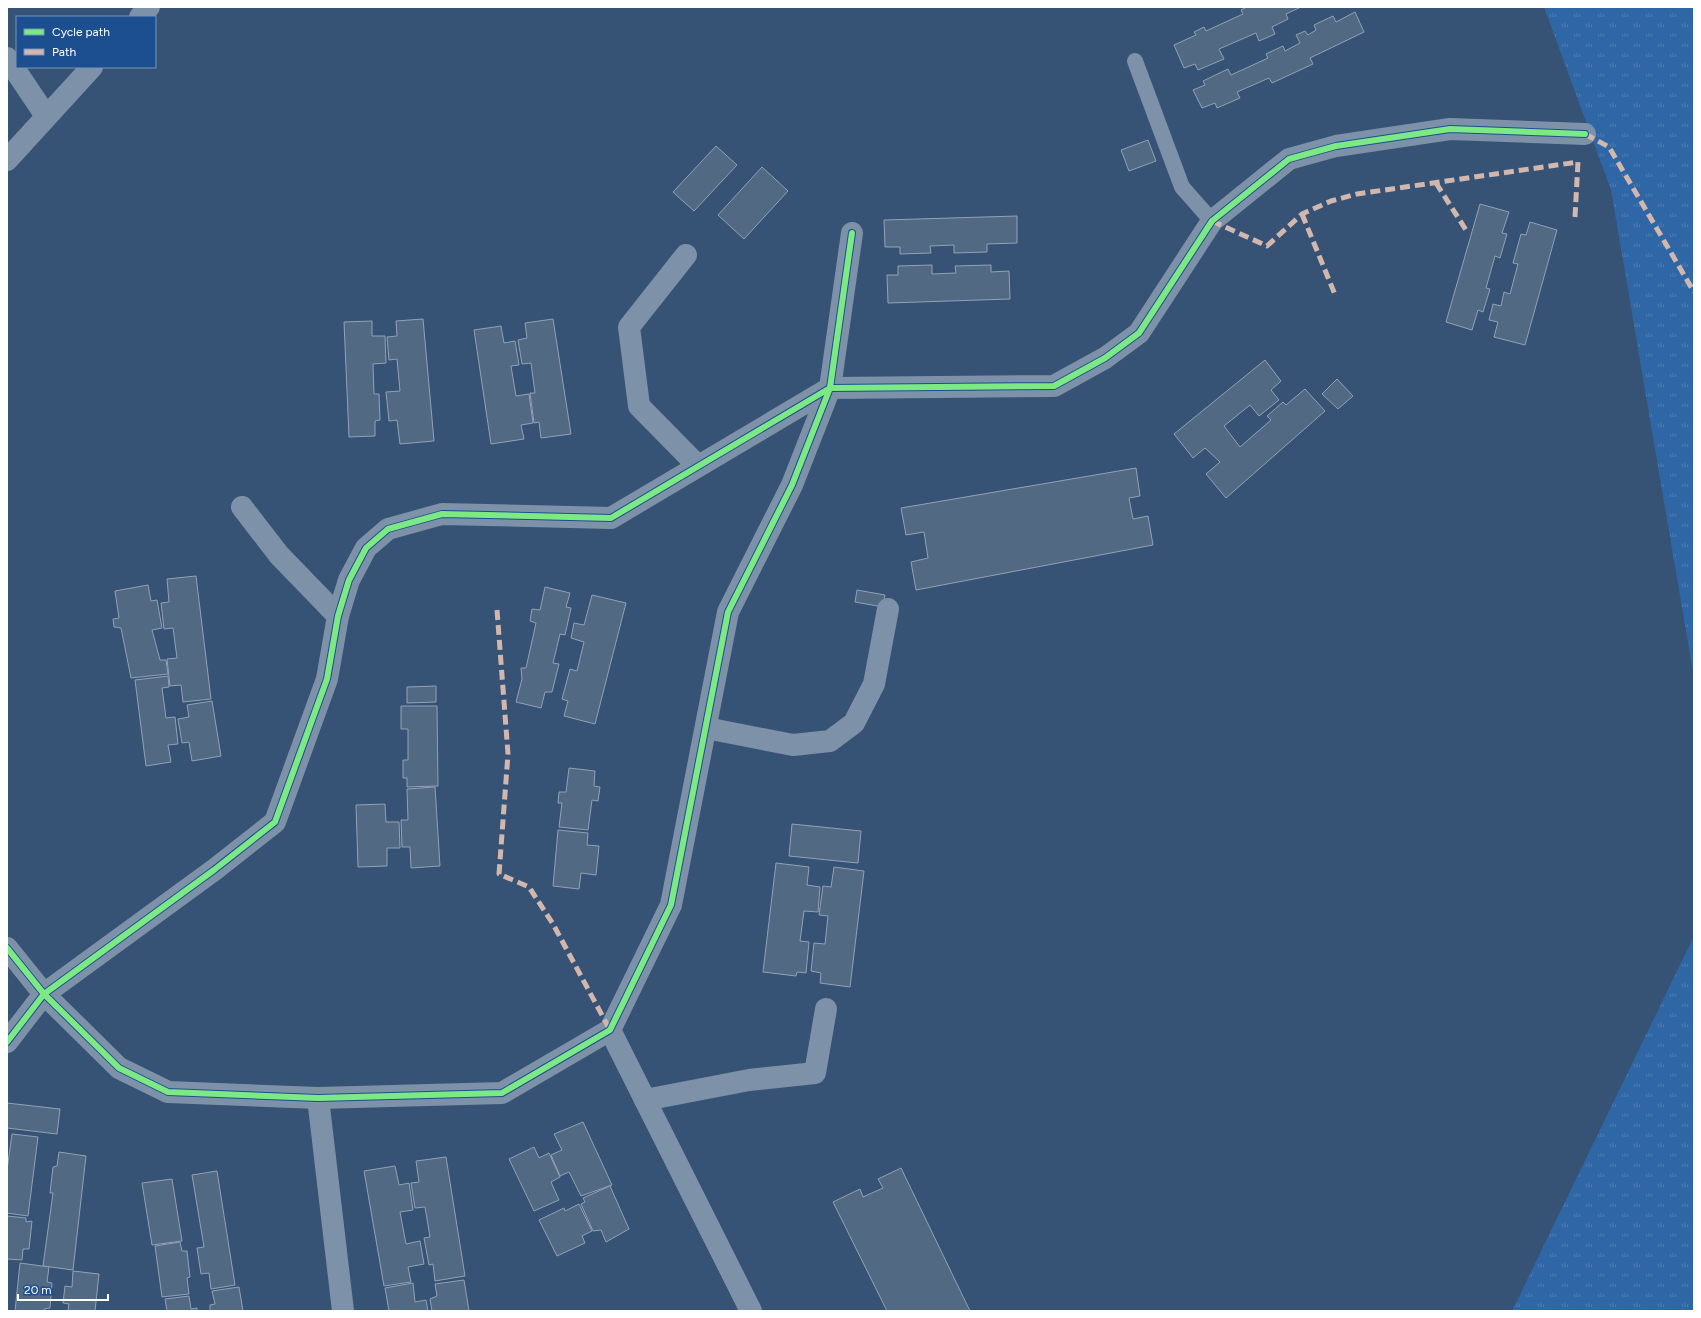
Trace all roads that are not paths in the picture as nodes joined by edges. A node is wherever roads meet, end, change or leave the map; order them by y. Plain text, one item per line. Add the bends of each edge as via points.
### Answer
1 (149, 7) edge
2 (141, 16) edge
3 (7, 58) edge
4 (1135, 61) dead end
5 (91, 68) edge
6 (46, 116) junction
7 (1585, 134) dead end
8 (7, 160) edge
9 (1212, 221) junction
10 (852, 232) dead end
11 (686, 255) dead end
12 (830, 388) junction
13 (698, 466) junction
14 (242, 507) dead end
15 (888, 609) dead end
16 (338, 616) junction
17 (706, 728) junction
18 (7, 948) edge
19 (44, 994) junction
20 (826, 1009) dead end
21 (610, 1030) junction
22 (7, 1042) edge
23 (318, 1098) junction
24 (645, 1100) junction
25 (343, 1311) edge
26 (751, 1311) edge

1 - 2 street
3 - 6 street
4 - 9 lane via 1182,187
5 - 6 street
6 - 8 street
7 - 9 street via 1450,129 1336,146 1289,159
9 - 12 street via 1139,333 1105,358 1054,386
10 - 12 street
11 - 13 street via 629,327 639,406
12 - 13 street
12 - 17 street via 792,485 728,612
13 - 16 street via 611,518 442,514 388,529 366,548 349,580
14 - 16 street via 279,555
15 - 17 street via 874,684 854,723 830,742 793,745
16 - 19 street via 327,679 276,822
17 - 21 street via 671,905
18 - 19 street
19 - 22 street
19 - 23 street via 119,1068 168,1092
20 - 24 street via 815,1072 749,1080
21 - 23 street via 502,1093
21 - 24 street
23 - 25 street
24 - 26 street

